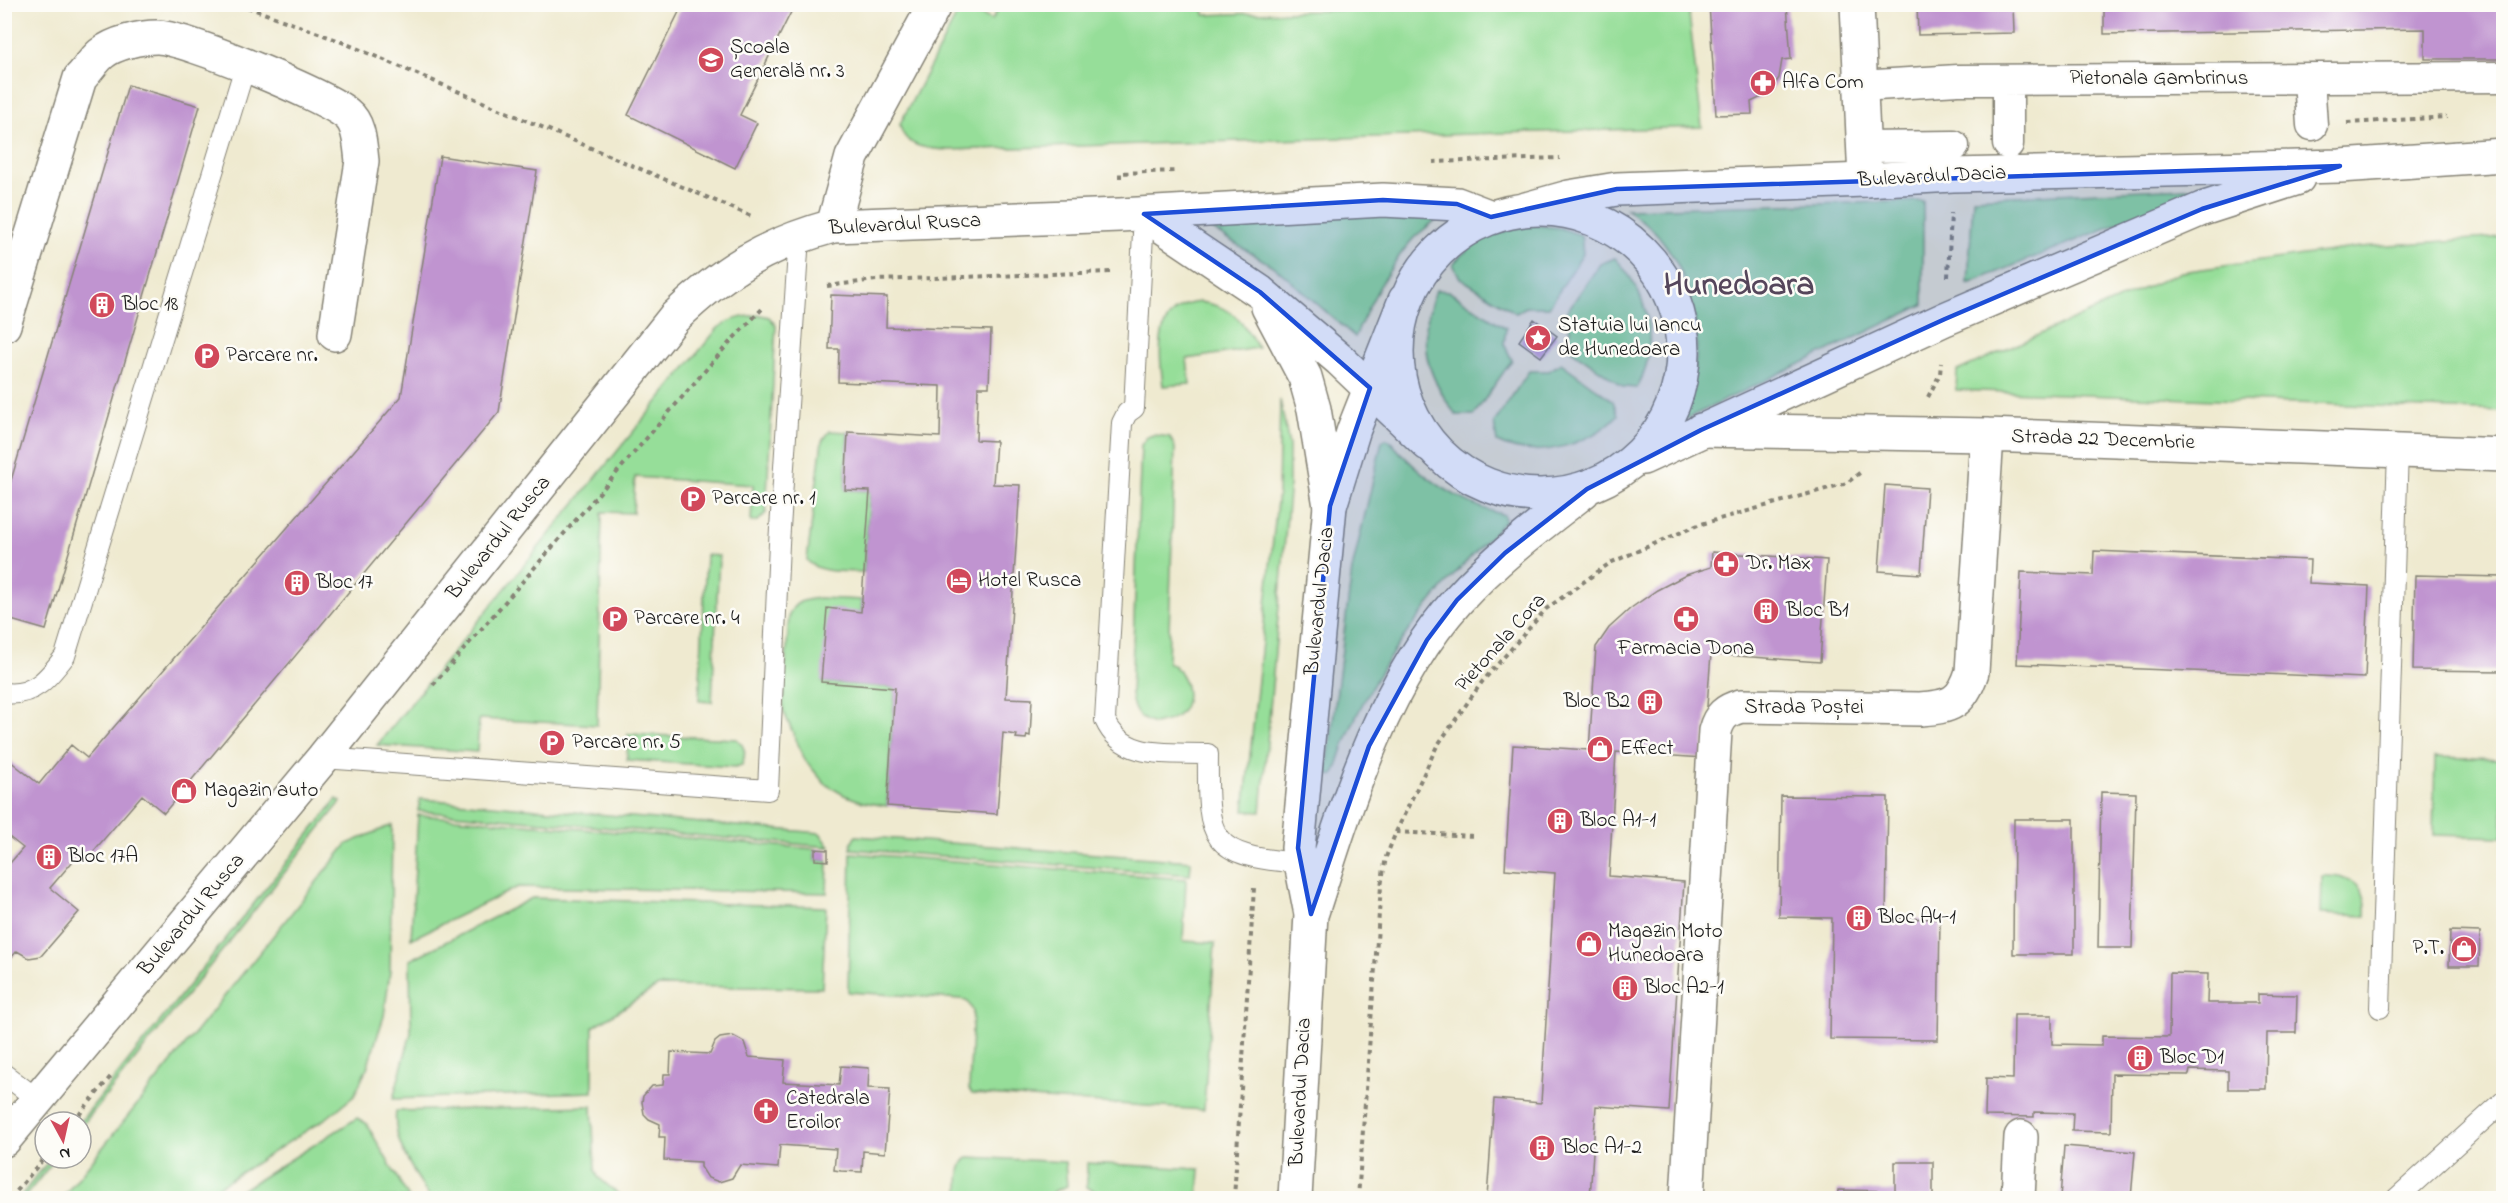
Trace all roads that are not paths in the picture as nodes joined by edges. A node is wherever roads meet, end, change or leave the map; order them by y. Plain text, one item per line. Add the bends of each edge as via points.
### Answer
1 (935, 4) edge
2 (1857, 4) edge
3 (245, 67) junction
4 (2504, 77) edge
5 (2309, 78) junction
6 (2008, 80) junction
7 (1860, 86) junction
8 (2312, 125) dead end
9 (2008, 144) dead end
10 (1863, 147) junction
11 (2504, 155) edge
12 (1954, 160) junction
13 (2340, 166) junction
14 (1865, 180) junction
15 (1526, 209) junction
16 (1144, 214) junction
17 (1491, 217) junction
18 (833, 226) junction
19 (799, 236) junction
20 (1260, 292) junction
21 (1406, 300) junction
22 (4, 325) edge
23 (334, 334) dead end
24 (1370, 388) junction
25 (1701, 430) junction
26 (1987, 435) junction
27 (1428, 444) junction
28 (2398, 450) junction
29 (2504, 455) edge
30 (1632, 464) junction
31 (1587, 489) junction
32 (1330, 506) junction
33 (4, 693) edge
34 (323, 758) junction
35 (1301, 863) junction
36 (1311, 914) junction
37 (2380, 1008) dead end
38 (4, 1074) edge
39 (37, 1099) junction
40 (2504, 1101) edge
41 (2021, 1137) dead end
42 (4, 1140) edge
43 (1295, 1198) edge
44 (1687, 1198) edge
45 (2018, 1198) edge
46 (2397, 1198) edge

1 - 18 street via 852,158
2 - 7 street
3 - 22 street via 185,43 158,37 102,53 80,78
3 - 23 street via 322,98 350,115 359,136 362,161
3 - 33 lane via 65,656 37,688
4 - 5 street, Pietonala Gambrinus
5 - 6 street, Pietonala Gambrinus
5 - 8 street
6 - 7 street, Pietonala Gambrinus
6 - 9 street
7 - 10 street
10 - 12 street
10 - 14 street
11 - 13 street, Bulevardul Dacia
12 - 13 street, Bulevardul Dacia
12 - 14 street, Bulevardul Dacia
13 - 25 street, Bulevardul Dacia via 2202,209 1945,319
14 - 15 street, Bulevardul Dacia via 1617,189
15 - 17 street
15 - 30 street via 1574,211 1608,225 1636,245 1662,276 1679,314 1685,355 1678,396 1660,433
16 - 17 street, Bulevardul Rusca via 1383,200 1457,204
16 - 18 street, Bulevardul Rusca
16 - 20 street
16 - 35 lane via 1134,408 1122,423 1105,720 1122,744 1136,750 1208,754 1208,799 1212,828 1220,842 1256,859
17 - 21 street via 1464,230 1439,250 1420,273
18 - 19 street, Bulevardul Rusca
19 - 34 street, Bulevardul Rusca via 765,249 732,269 674,318
19 - 34 lane via 768,790
20 - 24 street
20 - 32 street via 1305,377
21 - 24 street, Bulevardul Dacia
21 - 27 street via 1397,337 1397,375 1408,411
24 - 27 street
24 - 32 street, Bulevardul Dacia
25 - 26 street, Strada 22 Decembrie
25 - 30 street, Bulevardul Dacia
26 - 28 street, Strada 22 Decembrie
26 - 44 street, Strada Poștei via 1972,672 1966,691 1942,708 1741,706 1730,709 1719,719 1715,731
27 - 31 street via 1461,473 1501,490 1544,496
28 - 29 street, Strada 22 Decembrie
28 - 37 lane
30 - 31 street
31 - 36 street, Bulevardul Dacia via 1505,553 1457,600 1427,640 1369,746
32 - 35 street, Bulevardul Dacia via 1304,772 1298,848
34 - 39 street, Bulevardul Rusca
35 - 36 street, Bulevardul Dacia
36 - 43 street, Bulevardul Dacia
38 - 39 lane
39 - 42 street, Bulevardul Rusca
40 - 46 lane
41 - 45 street

